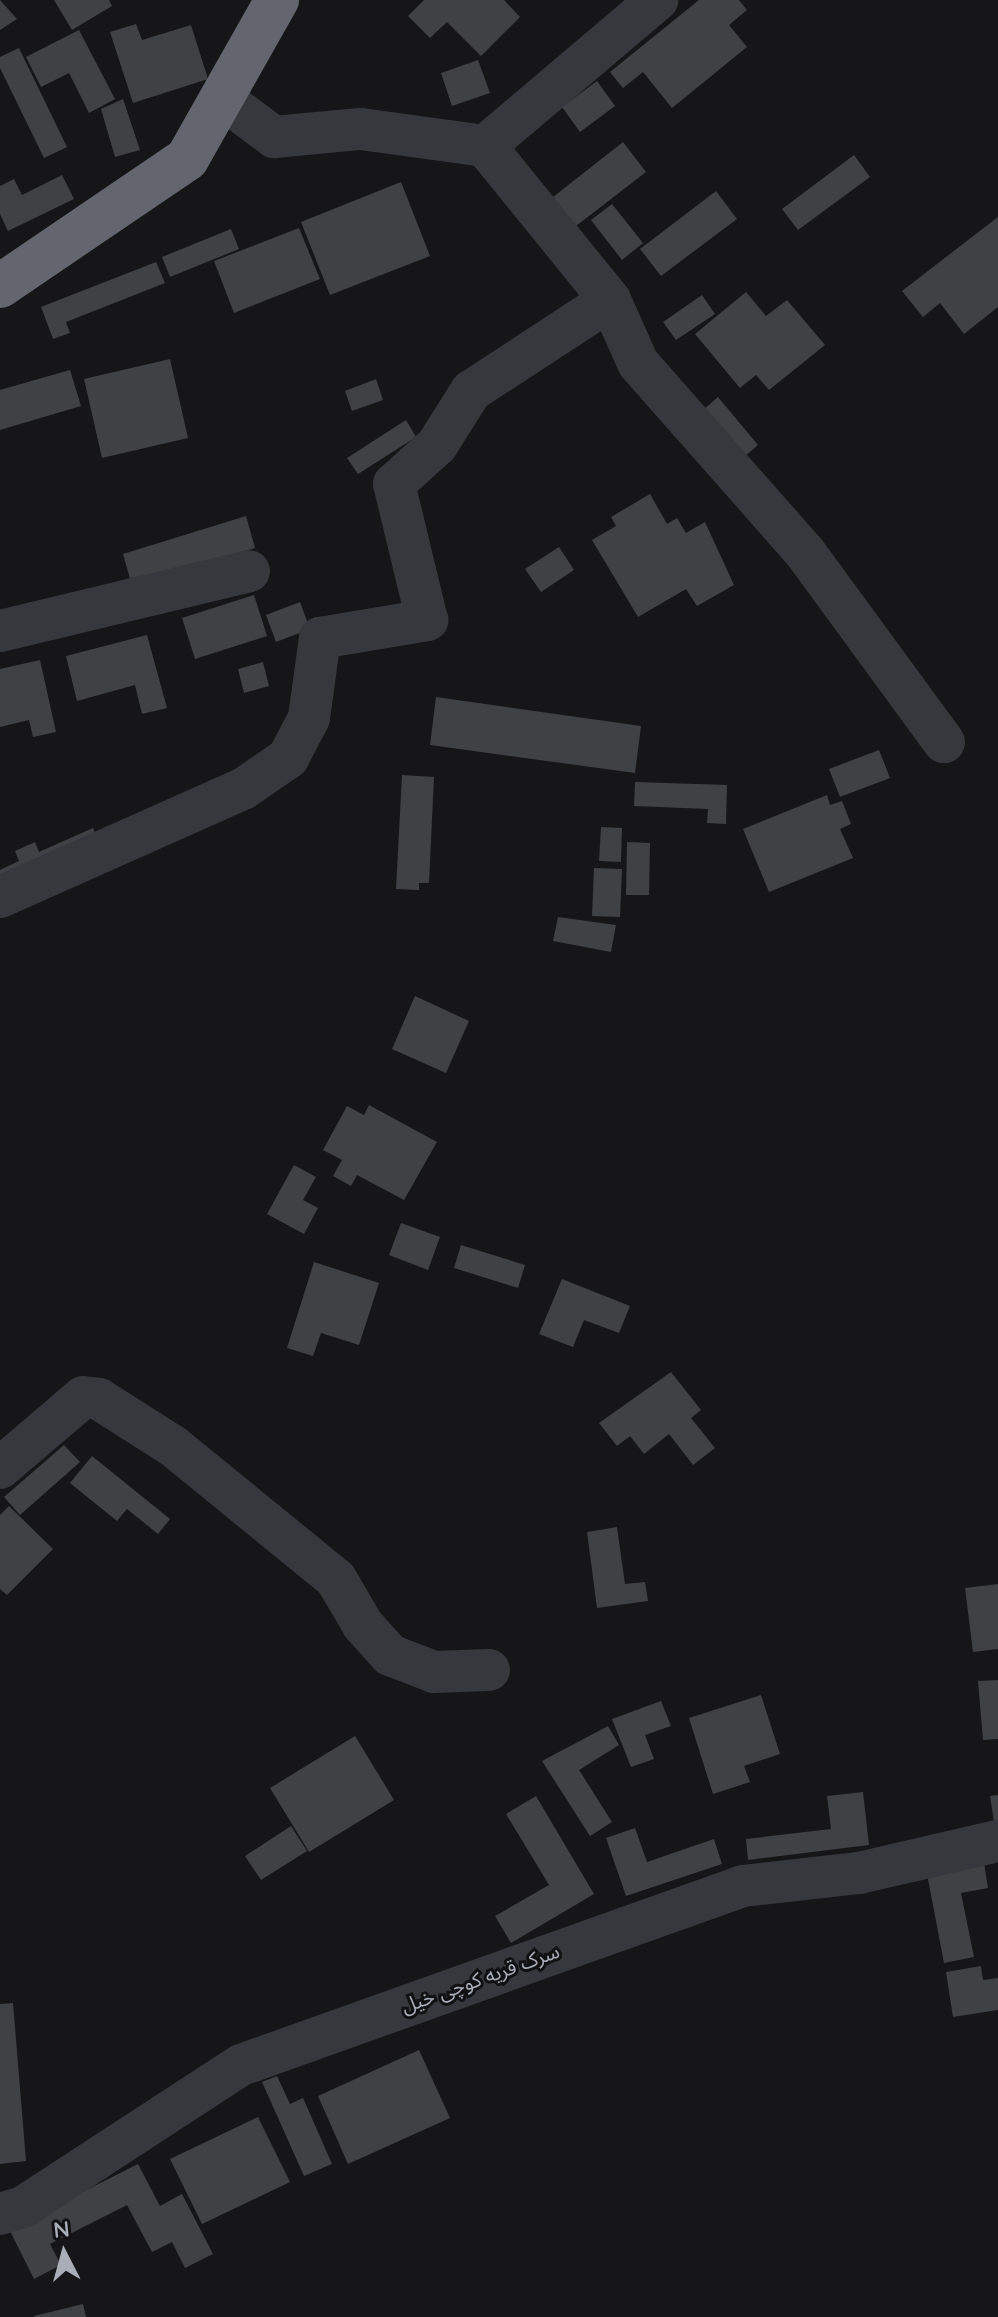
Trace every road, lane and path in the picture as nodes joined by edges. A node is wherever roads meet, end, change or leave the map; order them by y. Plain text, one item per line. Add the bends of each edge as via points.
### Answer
1 (277, 0) edge
2 (657, 0) edge
3 (223, 99) junction
4 (485, 146) junction
5 (3, 275) edge
6 (610, 300) junction
7 (249, 571) dead end
8 (0, 631) edge
9 (944, 742) dead end
10 (0, 897) edge
11 (0, 1468) edge
12 (489, 1670) dead end
13 (998, 1841) edge
14 (0, 2214) edge

1 - 3 highway
2 - 4 street
3 - 4 street via 274,137 361,129
3 - 5 highway via 187,159
4 - 6 street
6 - 9 street via 638,363 804,551
6 - 10 street via 471,391 437,445 394,484 427,620 320,638 309,718 288,758 243,789
7 - 8 street
11 - 12 street via 83,1397 99,1399 173,1446 336,1579 363,1625 390,1655 434,1672
13 - 14 street, سرک قریه کوچی خیل via 859,1873 743,1886 241,2065 23,2207

